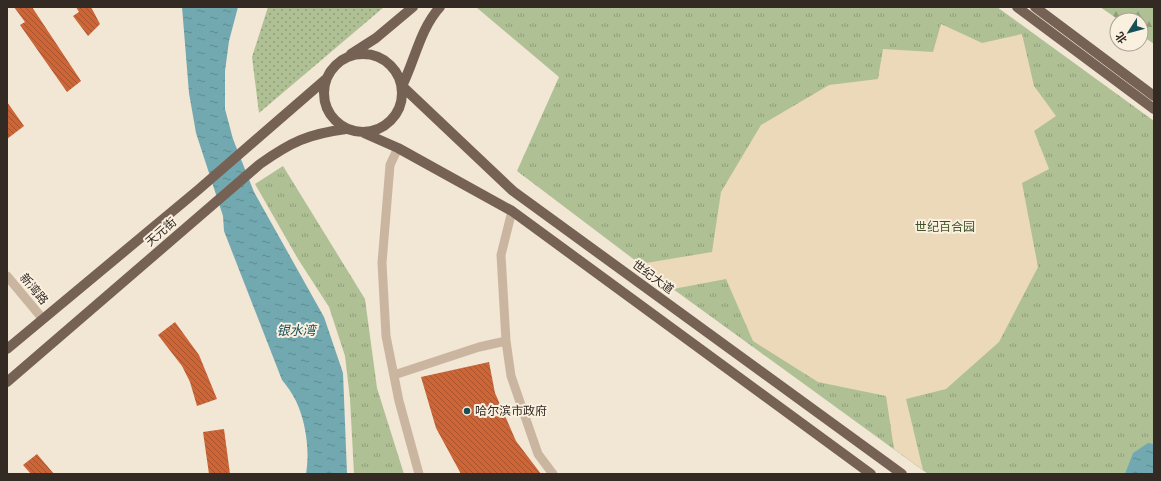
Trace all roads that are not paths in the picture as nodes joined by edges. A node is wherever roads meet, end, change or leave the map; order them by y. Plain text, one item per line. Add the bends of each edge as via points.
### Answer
1 (413, 7) edge
2 (440, 7) edge
3 (1017, 7) edge
4 (1035, 7) edge
5 (348, 57) junction
6 (326, 79) junction
7 (402, 86) junction
8 (1154, 96) edge
9 (1154, 109) edge
10 (346, 129) junction
11 (364, 133) junction
12 (398, 148) junction
13 (512, 211) junction
14 (7, 276) edge
15 (42, 318) junction
16 (506, 341) junction
17 (7, 349) edge
18 (394, 375) junction
19 (7, 382) edge
20 (419, 474) edge
21 (553, 474) edge
22 (871, 474) edge
23 (902, 474) edge

1 - 5 main road via 376,38
2 - 7 main road via 427,24
3 - 9 main road
4 - 8 main road
5 - 6 main road via 338,62
5 - 7 main road via 370,54 381,58 391,65
6 - 10 main road via 323,91 325,103 330,115
6 - 15 main road, 天元街 via 198,190
7 - 11 main road via 400,108 394,118 386,126
7 - 23 main road, 世纪大道 via 513,191
10 - 11 main road
10 - 19 main road, 天元街 via 303,137 260,164
11 - 12 main road
12 - 13 main road
12 - 18 street via 390,164 382,263 386,336
13 - 16 street via 501,255
13 - 22 main road
14 - 15 street, 新湾路
15 - 17 main road, 天元街
16 - 18 street via 479,347
16 - 21 street via 511,376 538,454
18 - 20 street

